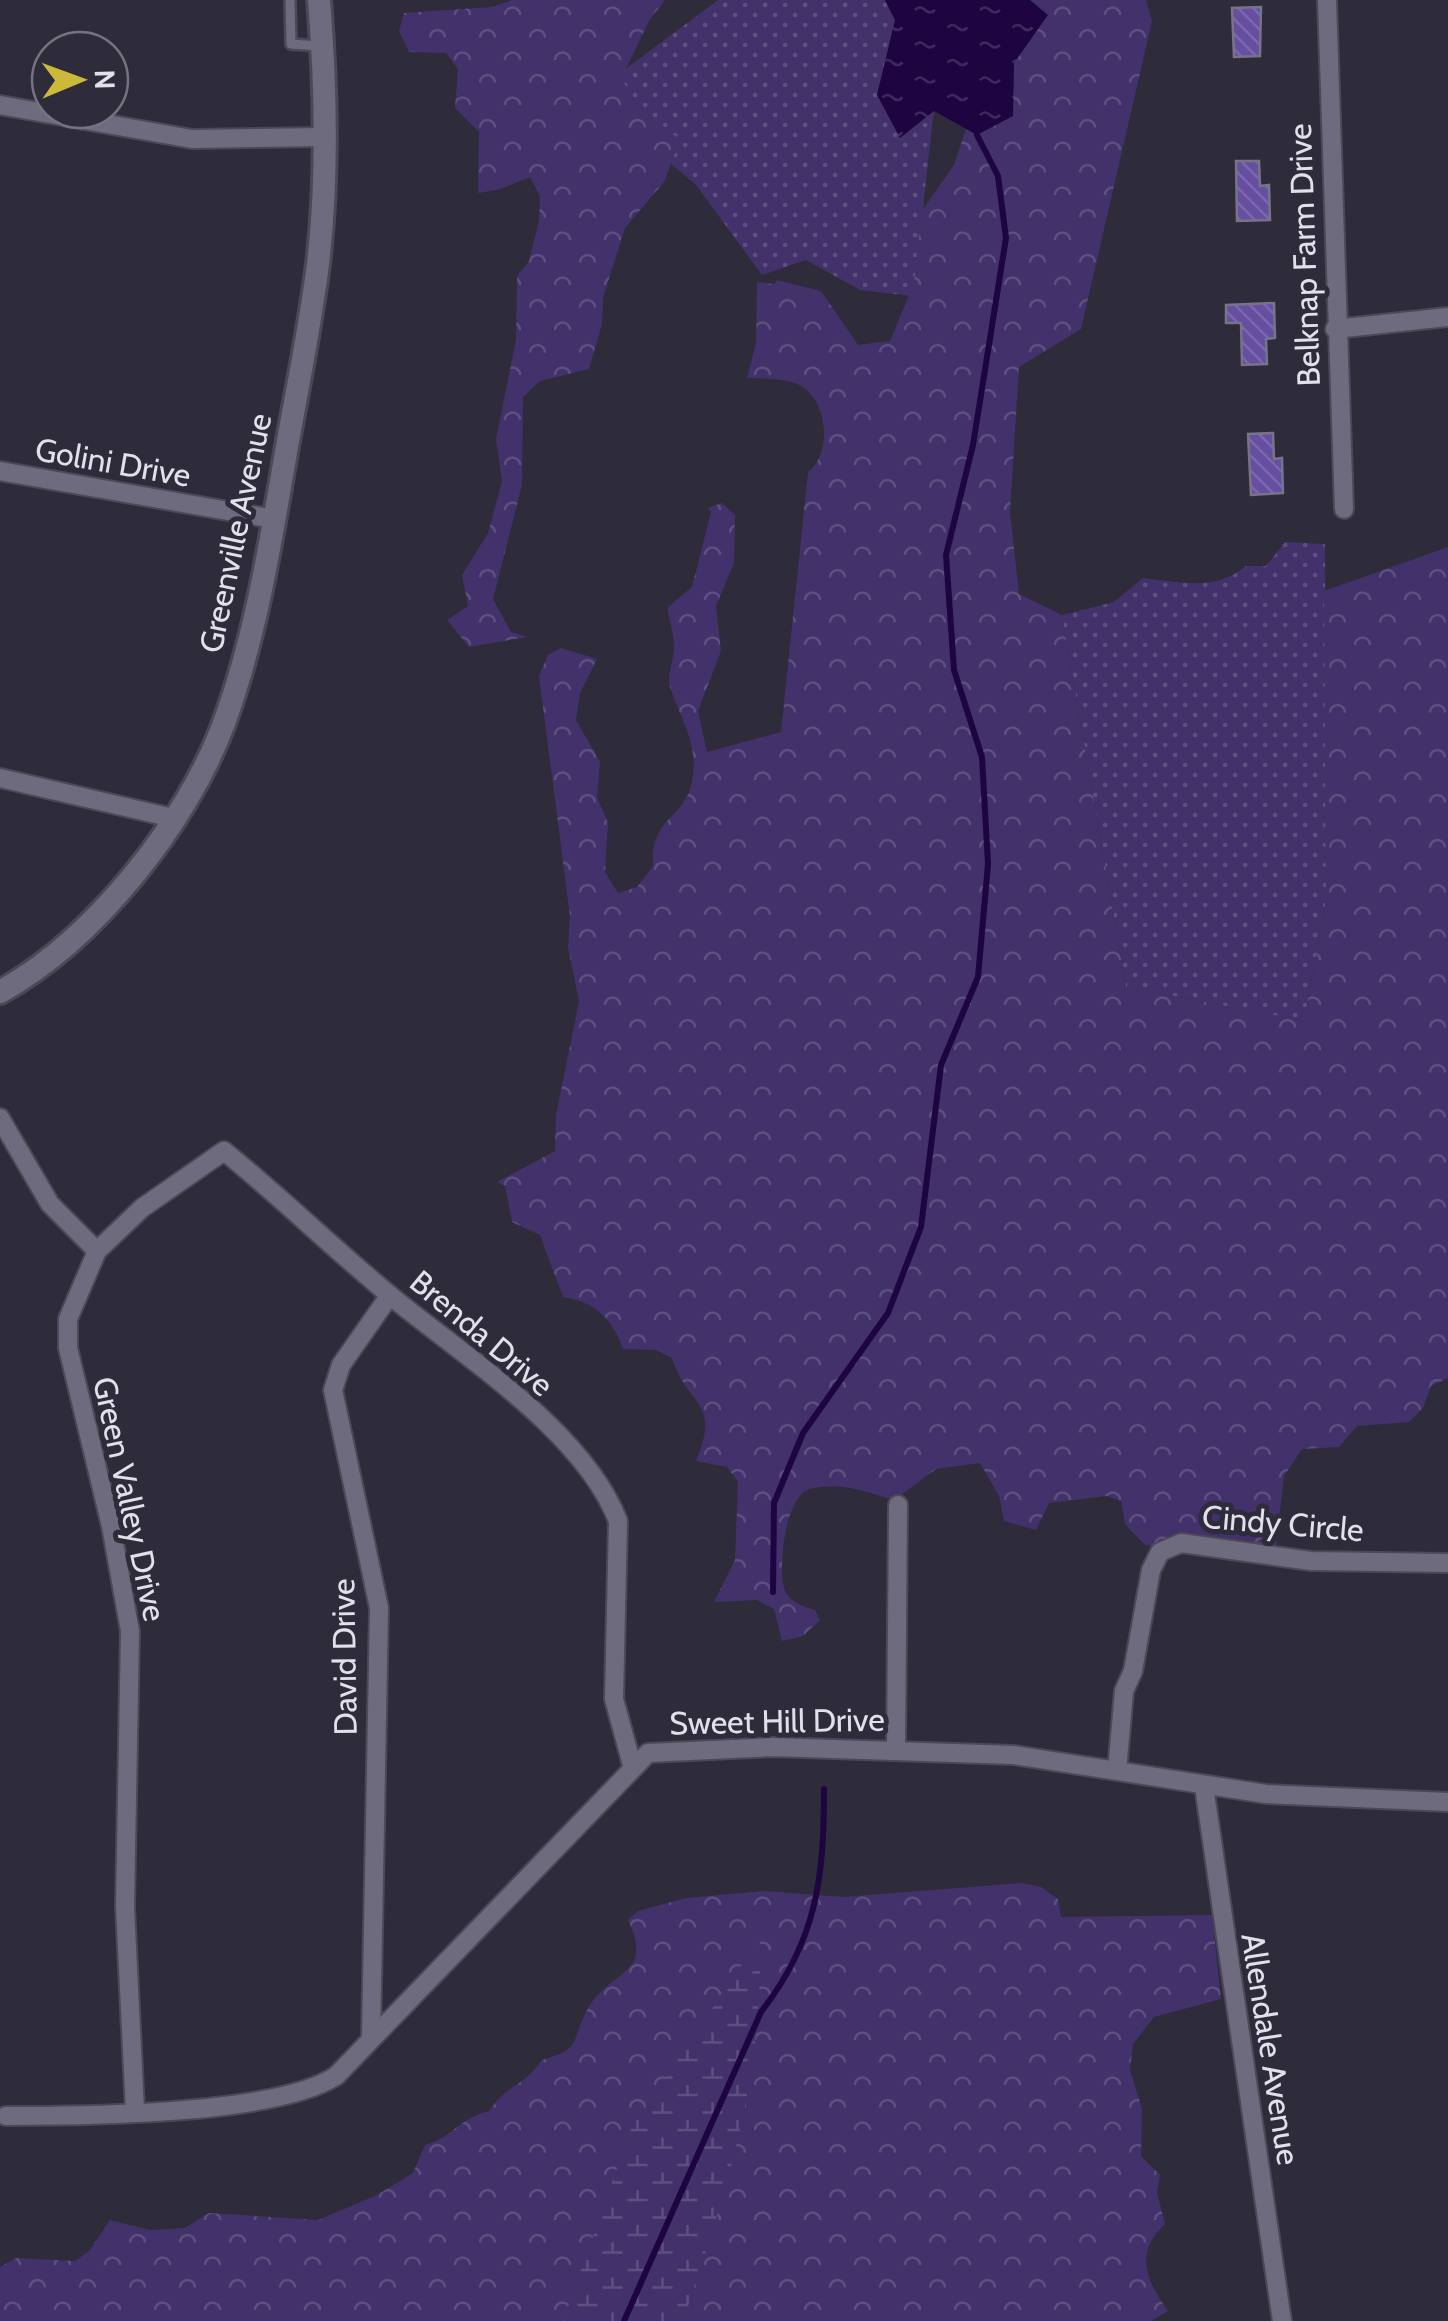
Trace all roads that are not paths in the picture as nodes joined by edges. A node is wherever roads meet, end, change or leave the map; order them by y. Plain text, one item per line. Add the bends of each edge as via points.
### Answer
1 (290, 0) edge
2 (319, 0) edge
3 (1327, 0) edge
4 (321, 46) junction
5 (0, 105) edge
6 (324, 137) junction
7 (1448, 317) edge
8 (1335, 329) junction
9 (0, 471) edge
10 (1344, 509) dead end
11 (274, 519) junction
12 (0, 778) edge
13 (173, 818) junction
14 (0, 992) edge
15 (0, 1118) edge
16 (97, 1250) junction
17 (390, 1295) junction
18 (898, 1505) dead end
19 (1448, 1563) edge
20 (896, 1749) junction
21 (632, 1765) junction
22 (1117, 1771) junction
23 (1204, 1786) junction
24 (1448, 1802) edge
25 (371, 2038) junction
26 (135, 2112) junction
27 (6, 2116) dead end
28 (1282, 2321) edge

1 - 4 lane via 291,44
2 - 4 street, Greenville Avenue
3 - 8 street, Belknap Farm Drive
4 - 6 street, Greenville Avenue
5 - 6 street via 192,139
6 - 11 street, Greenville Avenue via 318,264
7 - 8 street
8 - 10 street, Belknap Farm Drive
9 - 11 street, Golini Drive
11 - 13 street, Greenville Avenue via 223,724
12 - 13 street
13 - 14 street, Greenville Avenue via 92,921
15 - 16 street via 50,1204
16 - 17 street, Brenda Drive via 142,1208 224,1151
16 - 26 street, Green Valley Drive via 68,1318 68,1348 130,1631 125,1907
17 - 21 street, Brenda Drive via 578,1455 608,1495 618,1521 614,1699
17 - 25 street, David Drive via 341,1365 333,1390 379,1608
18 - 20 street
19 - 22 street, Cindy Circle via 1311,1561 1181,1544 1160,1552 1124,1691
20 - 21 street, Sweet Hill Drive via 670,1749
20 - 22 street, Sweet Hill Drive via 1014,1755
21 - 25 street, Sweet Hill Drive via 598,1808
22 - 23 street, Sweet Hill Drive
23 - 24 street, Sweet Hill Drive
23 - 28 street, Allendale Avenue
25 - 26 street, Sweet Hill Drive via 336,2076 302,2093
26 - 27 street, Sweet Hill Drive

